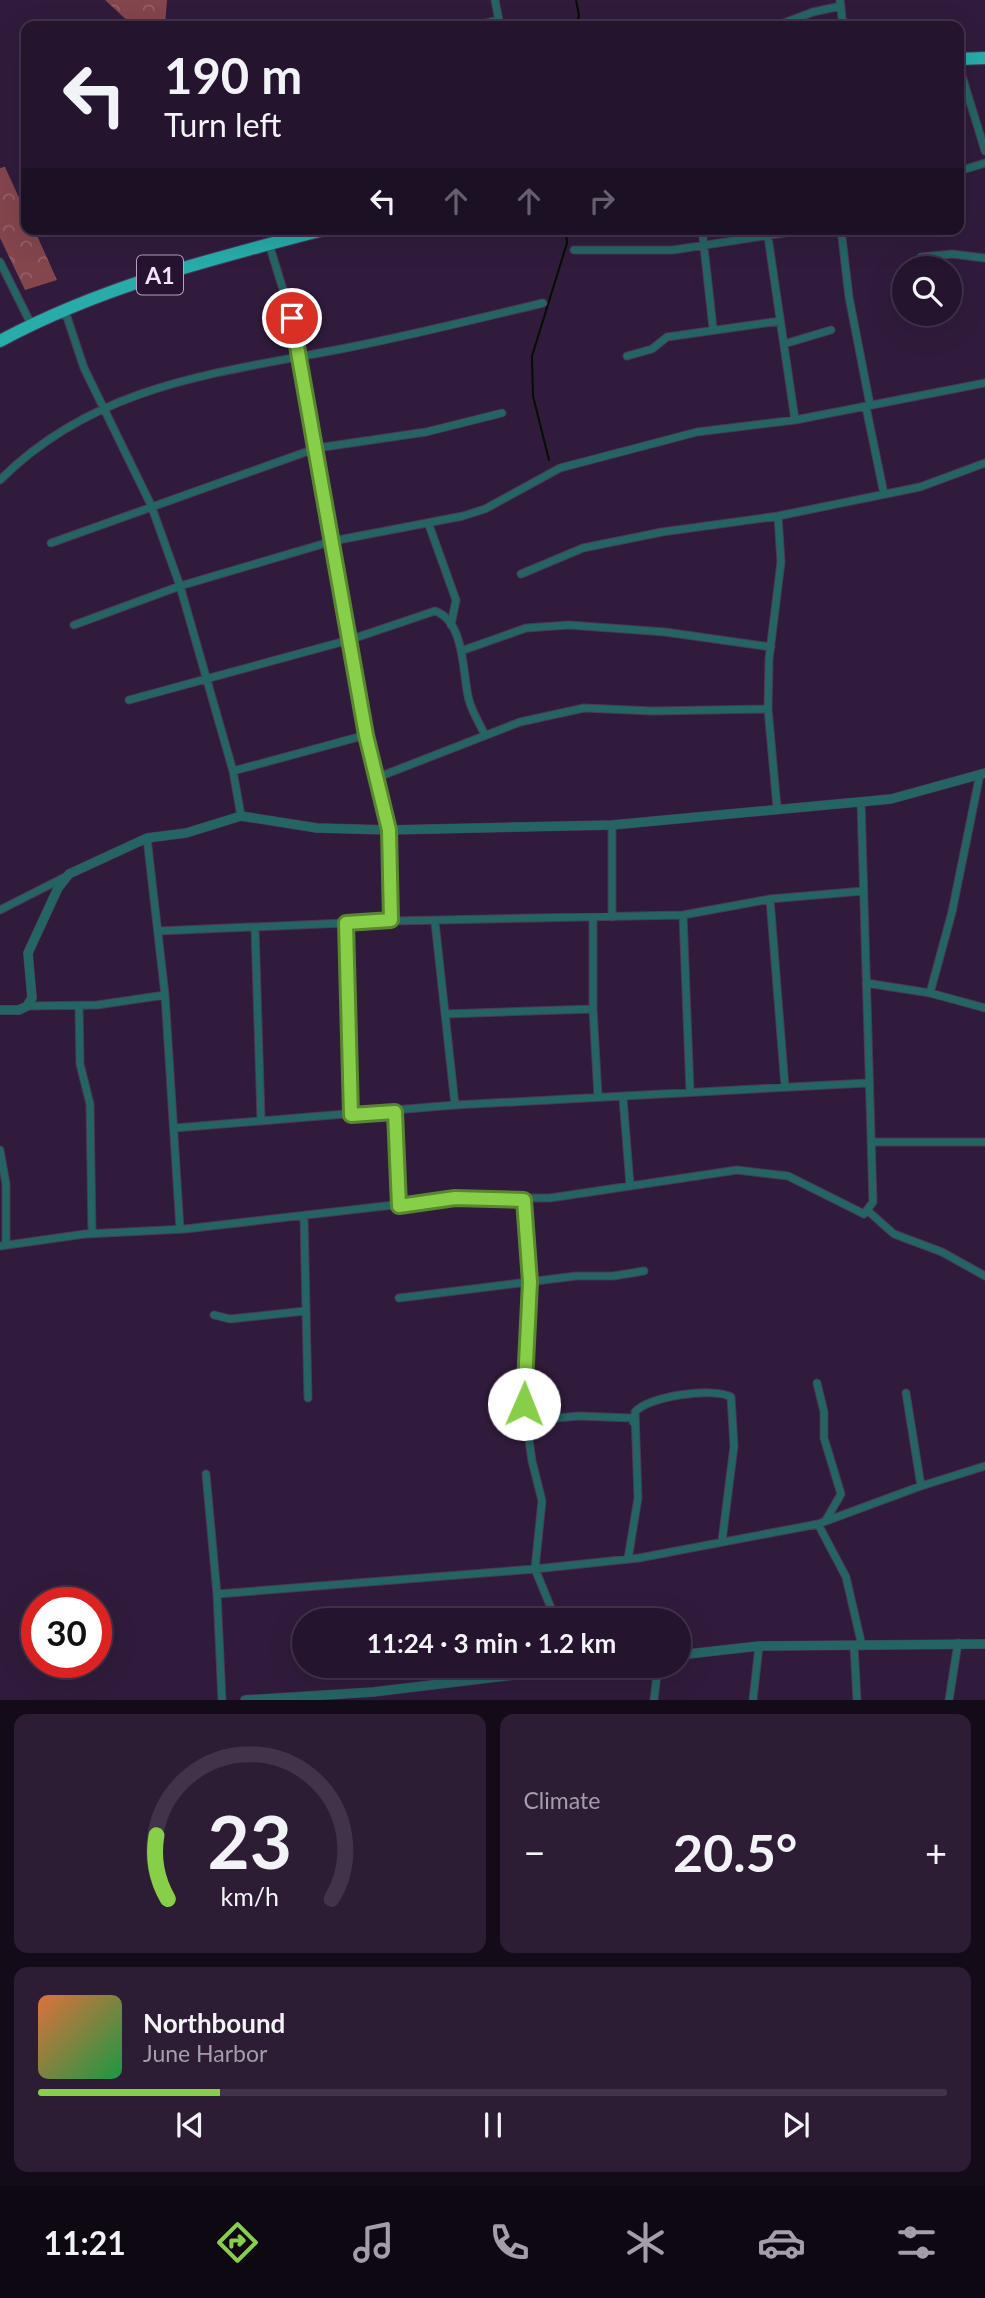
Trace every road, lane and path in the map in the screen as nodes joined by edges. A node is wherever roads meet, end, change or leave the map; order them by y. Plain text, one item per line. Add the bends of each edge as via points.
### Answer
1 (495, 0) edge
2 (841, 3) edge
3 (499, 21) edge
4 (789, 21) edge
5 (843, 21) edge
6 (985, 58) edge
7 (964, 59) edge
8 (964, 82) edge
9 (985, 151) edge
10 (985, 163) edge
11 (964, 169) edge
12 (304, 235) edge
13 (703, 235) edge
14 (778, 235) edge
15 (842, 235) edge
16 (768, 237) junction
17 (269, 244) junction
18 (704, 245) junction
19 (574, 250) dead end
20 (931, 256) edge
21 (985, 258) edge
22 (1, 265) edge
23 (543, 303) dead end
24 (57, 311) junction
25 (780, 321) junction
26 (31, 324) junction
27 (713, 328) junction
28 (831, 330) dead end
29 (0, 341) edge
30 (783, 344) junction
31 (300, 356) junction
32 (627, 356) dead end
33 (985, 383) edge
34 (868, 406) junction
35 (104, 407) junction
36 (502, 413) dead end
37 (795, 420) junction
38 (317, 448) junction
39 (985, 463) edge
40 (0, 480) edge
41 (884, 494) junction
42 (150, 505) junction
43 (778, 516) junction
44 (429, 524) junction
45 (333, 541) junction
46 (51, 543) dead end
47 (522, 574) dead end
48 (180, 586) junction
49 (74, 625) dead end
50 (451, 625) junction
51 (349, 639) junction
52 (771, 647) junction
53 (461, 651) junction
54 (207, 677) junction
55 (129, 700) dead end
56 (768, 709) junction
57 (366, 735) junction
58 (485, 736) junction
59 (233, 771) junction
60 (983, 773) edge
61 (376, 778) junction
62 (861, 802) junction
63 (776, 807) junction
64 (241, 816) junction
65 (612, 825) junction
66 (389, 830) junction
67 (147, 838) junction
68 (69, 874) junction
69 (863, 891) junction
70 (770, 899) junction
71 (0, 910) edge
72 (683, 915) junction
73 (612, 917) junction
74 (593, 918) junction
75 (391, 920) junction
76 (435, 922) junction
77 (346, 923) junction
78 (255, 928) junction
79 (158, 931) junction
80 (866, 983) junction
81 (930, 993) junction
82 (165, 995) junction
83 (27, 1006) junction
84 (79, 1006) junction
85 (985, 1008) edge
86 (593, 1009) junction
87 (0, 1010) edge
88 (445, 1014) junction
89 (867, 1083) junction
90 (785, 1087) junction
91 (690, 1091) junction
92 (598, 1096) junction
93 (623, 1098) junction
94 (455, 1105) junction
95 (395, 1112) junction
96 (351, 1115) junction
97 (261, 1119) junction
98 (175, 1128) junction
99 (871, 1142) junction
100 (985, 1142) edge
101 (0, 1150) edge
102 (630, 1185) junction
103 (524, 1200) junction
104 (399, 1206) junction
105 (868, 1211) junction
106 (304, 1217) junction
107 (180, 1229) junction
108 (92, 1233) junction
109 (3, 1246) edge
110 (644, 1271) dead end
111 (985, 1276) edge
112 (530, 1282) junction
113 (399, 1298) dead end
114 (305, 1311) junction
115 (214, 1315) dead end
116 (817, 1383) dead end
117 (906, 1393) dead end
118 (308, 1398) dead end
119 (526, 1421) junction
120 (635, 1426) junction
121 (985, 1466) edge
122 (206, 1474) dead end
123 (921, 1486) junction
124 (826, 1520) junction
125 (818, 1524) junction
126 (722, 1541) junction
127 (628, 1559) junction
128 (535, 1569) junction
129 (217, 1594) junction
130 (551, 1608) edge
131 (958, 1643) junction
132 (985, 1644) edge
133 (759, 1646) junction
134 (858, 1646) junction
135 (691, 1654) edge
136 (493, 1678) edge
137 (657, 1678) edge
138 (374, 1696) edge
139 (287, 1698) edge
140 (222, 1699) edge
141 (245, 1699) edge
142 (654, 1699) edge
143 (753, 1699) edge
144 (857, 1699) edge
145 (949, 1699) edge

1 - 3 street
2 - 4 street
2 - 5 street
6 - 7 highway
8 - 9 street
10 - 11 street
12 - 17 highway, A1
13 - 18 street
14 - 16 street
15 - 34 street
16 - 18 street
16 - 25 street
17 - 24 highway, A1
17 - 31 street
18 - 19 street via 673,250
18 - 27 street
20 - 21 street
22 - 26 street
23 - 31 street
24 - 26 highway, A1
24 - 35 street via 67,317 84,368
25 - 27 street
25 - 30 street
26 - 29 highway, A1
27 - 32 street via 667,337 652,349
28 - 30 street
30 - 37 street
31 - 35 street via 199,375
31 - 38 street
33 - 34 street
34 - 37 street
34 - 41 street
35 - 40 street via 26,454
35 - 42 street
36 - 38 street via 426,432
37 - 44 street via 697,432 560,468 485,509
38 - 42 street
38 - 45 street
39 - 41 street via 934,484
41 - 43 street
42 - 46 street
42 - 48 street
43 - 47 street via 621,538 583,548
43 - 52 street via 782,562
44 - 45 street
44 - 50 street via 456,600
45 - 48 street
45 - 51 street
48 - 49 street
48 - 54 street
50 - 51 street via 435,611
50 - 53 street
51 - 54 street
51 - 57 street
52 - 53 street via 569,625 526,628
52 - 56 street
53 - 58 street via 469,700
54 - 55 street
54 - 59 street
56 - 58 street via 584,708 520,722
56 - 63 street
57 - 59 street
57 - 61 street
58 - 61 street
59 - 64 street
60 - 62 street via 891,799
60 - 81 street
61 - 66 street
62 - 63 street
62 - 69 street
63 - 65 street
64 - 66 street via 317,828
64 - 67 street via 186,833
65 - 66 street
65 - 73 street
66 - 75 street
67 - 68 street
67 - 79 street
68 - 71 street
68 - 83 street via 28,953 32,998
69 - 70 street
69 - 80 street
70 - 72 street
70 - 90 street
72 - 73 street
72 - 91 street
73 - 74 street
74 - 76 street
74 - 86 street
75 - 76 street
75 - 77 street
76 - 88 street
77 - 78 street
77 - 96 street
78 - 79 street
78 - 97 street
79 - 82 street
80 - 81 street
80 - 89 street
81 - 85 street
82 - 84 street
82 - 98 street
83 - 84 street
83 - 87 street
84 - 108 street via 79,1064 90,1104
86 - 88 street
86 - 92 street
88 - 94 street
89 - 90 street
89 - 99 street
90 - 91 street
91 - 93 street
92 - 93 street
92 - 94 street
93 - 102 street
94 - 95 street
95 - 96 street
95 - 104 street
96 - 97 street
97 - 98 street
98 - 107 street
99 - 100 street
99 - 105 street via 873,1202
101 - 109 street via 6,1184
102 - 103 street
102 - 105 street via 752,1169 788,1175 858,1214
103 - 104 street via 455,1198
103 - 112 street
104 - 106 street
105 - 111 street via 894,1234 942,1252
106 - 107 street
106 - 114 street
107 - 108 street
108 - 109 street
110 - 112 street
112 - 113 street
112 - 119 street
114 - 115 street via 230,1319
114 - 118 street
116 - 124 street via 824,1438 841,1494
117 - 123 street
119 - 120 street via 578,1416 632,1418
119 - 128 street via 542,1501
120 - 126 street via 635,1412 647,1404 702,1393 730,1395 734,1446
120 - 127 street via 638,1499
121 - 123 street
122 - 129 street
123 - 124 street
124 - 125 street
125 - 126 street
125 - 134 street via 846,1577
126 - 127 street
127 - 128 street
128 - 129 street
128 - 130 street
129 - 140 street
131 - 132 street
131 - 134 street
131 - 145 street
133 - 134 street
133 - 135 street
133 - 143 street
134 - 144 street
136 - 138 street
137 - 142 street
138 - 139 street
139 - 141 street

